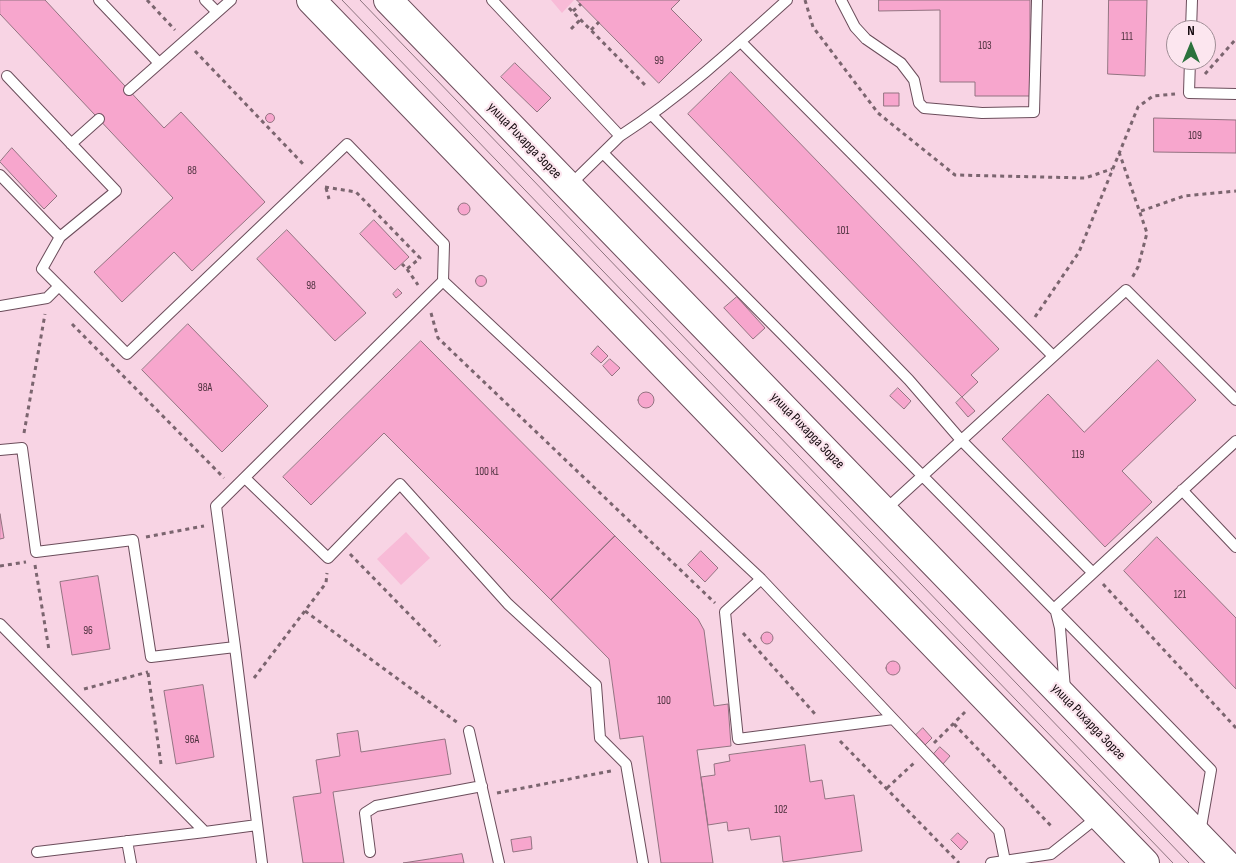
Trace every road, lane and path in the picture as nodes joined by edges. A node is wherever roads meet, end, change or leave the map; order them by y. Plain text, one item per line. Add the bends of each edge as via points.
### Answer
1 (99, 0) edge
2 (147, 0) edge
3 (205, 0) edge
4 (231, 0) edge
5 (311, 0) edge
6 (388, 0) edge
7 (492, 0) edge
8 (787, 0) edge
9 (805, 0) edge
10 (841, 0) edge
11 (1037, 0) edge
12 (1192, 0) edge
13 (581, 4) dead end
14 (569, 8) dead end
15 (573, 11) junction
16 (217, 12) junction
17 (581, 19) junction
18 (1191, 20) edge
19 (599, 22) dead end
20 (571, 29) dead end
21 (591, 30) junction
22 (1236, 39) edge
23 (185, 40) junction
24 (741, 42) junction
25 (159, 63) junction
26 (1190, 70) edge
27 (7, 76) dead end
28 (646, 86) dead end
29 (130, 90) dead end
30 (1189, 93) junction
31 (1236, 94) edge
32 (652, 115) junction
33 (99, 119) dead end
34 (620, 136) junction
35 (71, 144) junction
36 (1119, 152) junction
37 (604, 153) junction
38 (1112, 170) junction
39 (0, 175) edge
40 (313, 175) junction
41 (569, 187) junction
42 (326, 188) junction
43 (1236, 190) edge
44 (329, 199) dead end
45 (1141, 211) junction
46 (60, 237) junction
47 (402, 264) dead end
48 (407, 269) junction
49 (443, 281) junction
50 (59, 286) junction
51 (1126, 290) junction
52 (427, 297) junction
53 (47, 298) junction
54 (0, 306) edge
55 (1027, 329) junction
56 (1053, 356) junction
57 (1236, 400) edge
58 (961, 440) junction
59 (1236, 440) edge
60 (22, 448) junction
61 (0, 450) edge
62 (921, 477) junction
63 (245, 478) junction
64 (234, 488) junction
65 (1182, 490) junction
66 (884, 510) junction
67 (219, 523) junction
68 (133, 540) junction
69 (341, 545) junction
70 (1236, 547) edge
71 (328, 558) junction
72 (0, 566) edge
73 (1092, 572) junction
74 (762, 579) junction
75 (1055, 608) junction
76 (305, 611) junction
77 (725, 612) junction
78 (0, 624) edge
79 (440, 646) dead end
80 (235, 647) junction
81 (151, 657) junction
82 (148, 673) junction
83 (53, 678) junction
84 (68, 693) junction
85 (242, 695) junction
86 (1066, 699) junction
87 (893, 719) junction
88 (954, 724) dead end
89 (827, 728) junction
90 (1236, 728) edge
91 (469, 731) joint
92 (626, 768) junction
93 (164, 791) junction
94 (483, 791) junction
95 (1100, 816) junction
96 (257, 825) junction
97 (1053, 828) dead end
98 (204, 832) junction
99 (1199, 836) junction
100 (127, 841) junction
101 (37, 852) dead end
102 (370, 852) dead end
103 (1005, 861) junction
104 (131, 863) edge
105 (262, 863) edge
106 (499, 863) edge
107 (643, 863) edge
108 (959, 863) edge
109 (991, 863) edge
110 (1146, 863) edge
111 (1225, 863) edge

1 - 25 lane
2 - 23 path
3 - 16 lane
4 - 16 lane
5 - 95 street
6 - 41 street, улица Рихарда Зорге
7 - 34 lane
8 - 24 lane
9 - 38 path via 813,27 878,113 955,175 1085,178
10 - 11 lane via 855,27 866,39 901,63 914,80 919,102 924,108 982,113 1034,112
12 - 18 lane
13 - 15 path
14 - 15 path
15 - 17 path
16 - 23 lane
17 - 20 path
17 - 21 path
19 - 21 path
21 - 28 path
22 - 30 path
23 - 25 lane
23 - 40 path
24 - 32 lane
24 - 55 lane
25 - 29 lane
26 - 30 lane
27 - 35 lane
30 - 31 lane
30 - 36 path via 1153,96 1138,107
32 - 34 lane
32 - 58 lane via 909,380
33 - 35 lane
34 - 37 lane
35 - 46 lane via 116,191
36 - 38 path
36 - 45 path
37 - 41 lane
37 - 62 lane
38 - 55 path via 1079,252
39 - 46 lane
40 - 42 path
40 - 49 lane via 346,144 444,244
40 - 50 lane via 127,354
41 - 66 street, улица Рихарда Зорге
42 - 44 path
42 - 48 path via 356,192 420,258
43 - 45 path via 1184,196
45 - 51 path via 1148,233 1138,267
46 - 50 lane via 42,269
47 - 48 path
48 - 52 path
49 - 52 lane
49 - 74 lane
50 - 53 lane
51 - 56 lane
51 - 57 lane
52 - 63 lane
52 - 77 path via 438,338
53 - 54 lane
53 - 60 path
53 - 64 path
55 - 56 lane
56 - 58 lane
58 - 62 lane
58 - 73 lane
59 - 65 lane
60 - 61 lane
60 - 68 lane via 36,552
62 - 66 lane
62 - 75 lane
63 - 64 lane
63 - 71 lane
64 - 67 lane via 216,506
65 - 70 lane
65 - 73 lane
66 - 86 street, улица Рихарда Зорге
67 - 68 path
67 - 80 lane
68 - 81 lane
69 - 71 lane
69 - 79 path
69 - 92 lane via 400,484 508,604 596,685 600,738 626,764
71 - 76 path via 326,583
72 - 83 path via 34,561
73 - 75 lane
73 - 90 path
74 - 77 lane
74 - 87 lane
75 - 86 lane via 1060,628
75 - 99 lane via 1211,770
76 - 85 path
76 - 91 path
77 - 89 path
77 - 89 lane via 738,739
78 - 83 lane
80 - 81 lane
80 - 85 lane
81 - 82 path
82 - 84 path
82 - 93 path
83 - 84 lane
84 - 93 lane
85 - 96 lane
86 - 99 street, улица Рихарда Зорге
87 - 89 lane
87 - 103 lane via 999,831
88 - 97 path
89 - 108 path
91 - 94 lane
92 - 94 path
92 - 107 lane
93 - 98 lane
94 - 102 lane via 376,806 364,813
94 - 106 lane
95 - 103 lane via 1052,854
95 - 110 street
96 - 98 lane
96 - 105 lane
98 - 100 lane
99 - 111 street, улица Рихарда Зорге
100 - 101 lane
100 - 104 lane
103 - 109 lane

